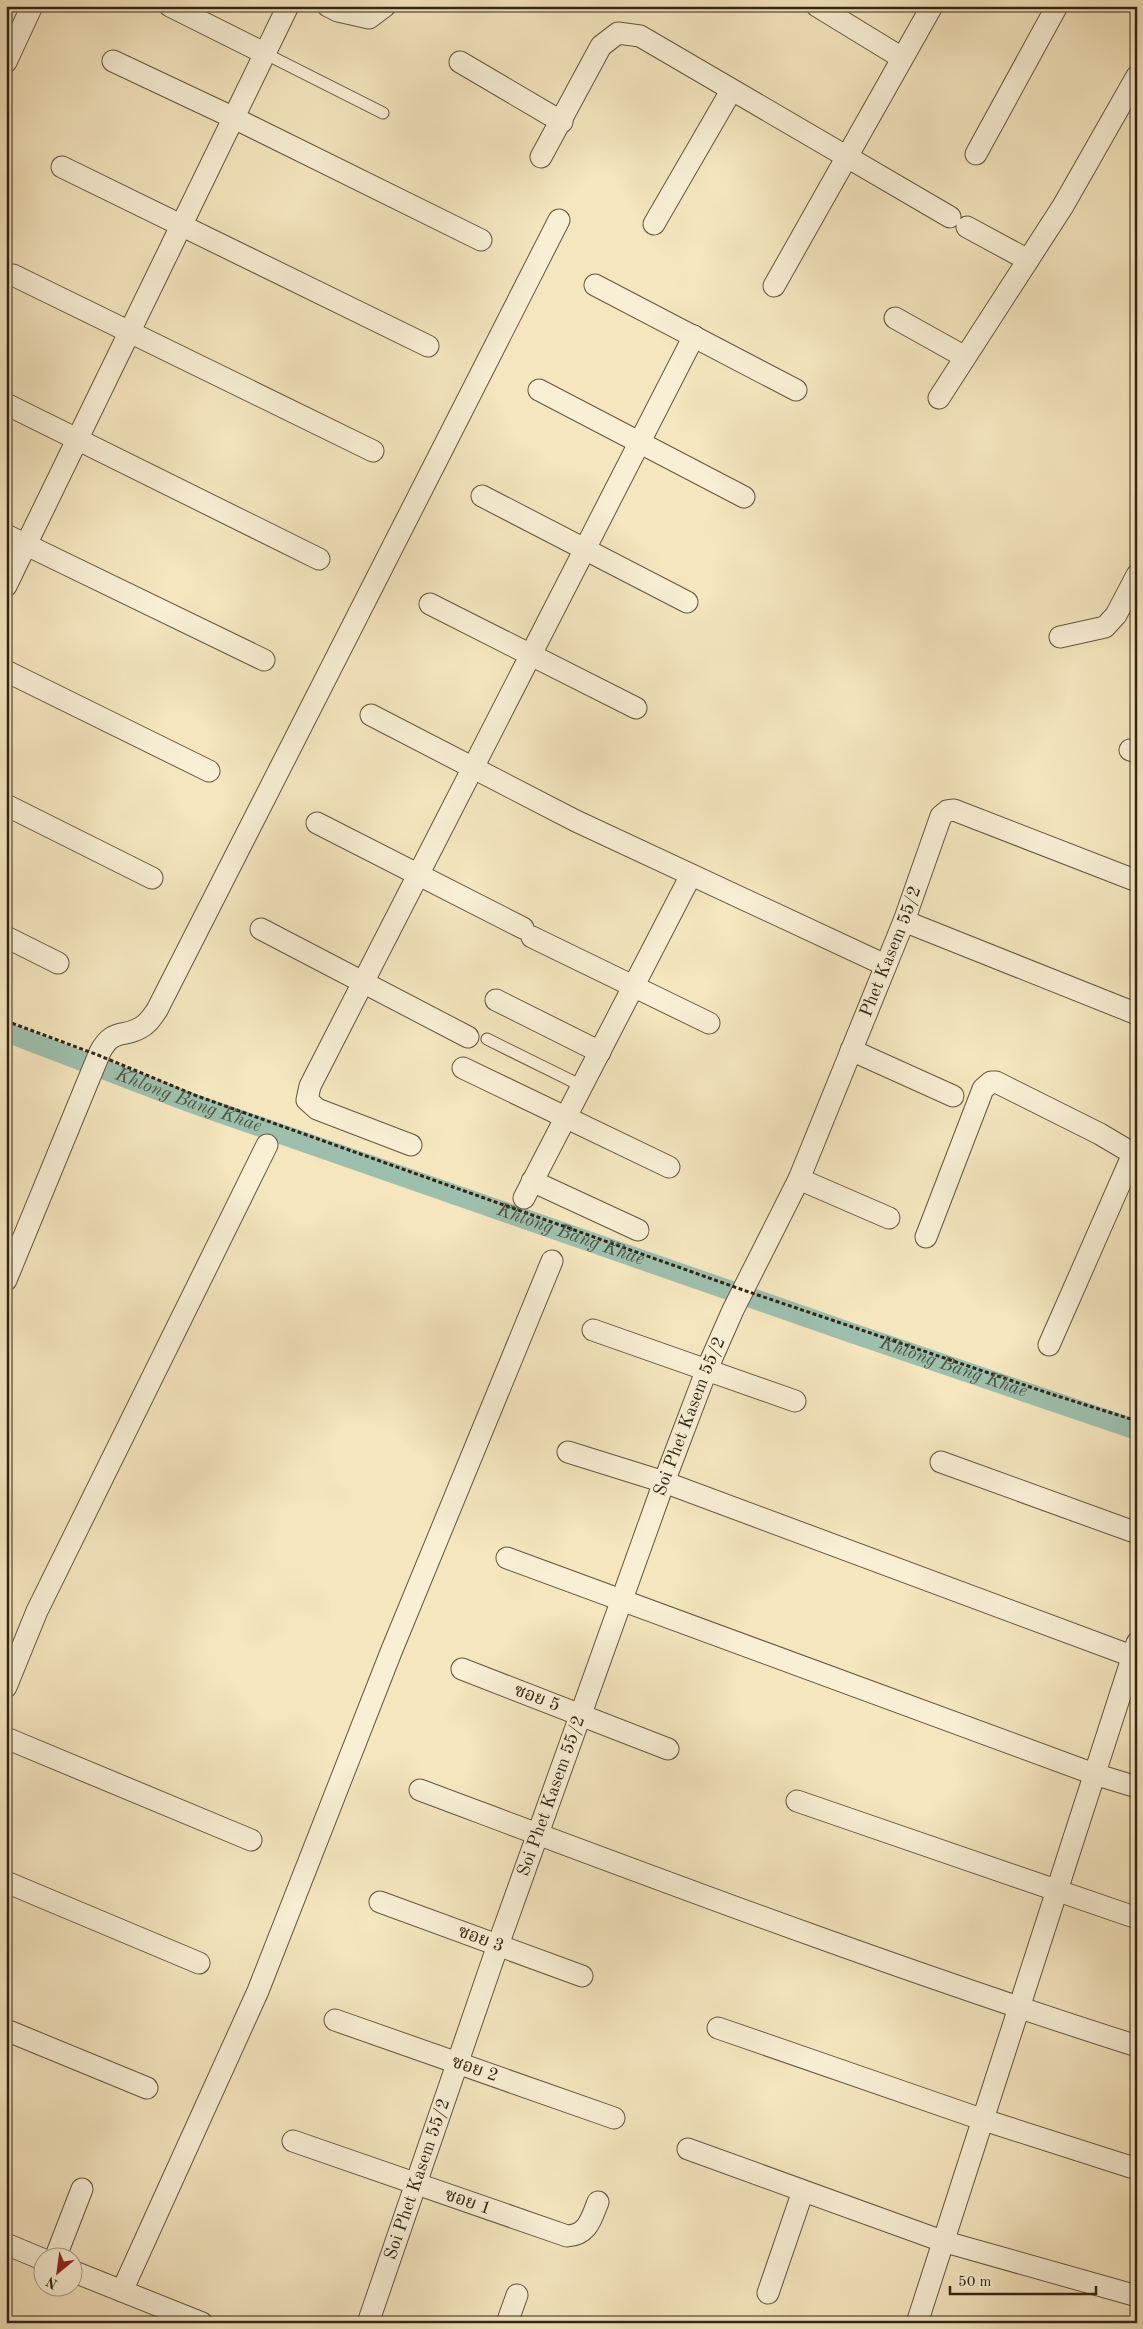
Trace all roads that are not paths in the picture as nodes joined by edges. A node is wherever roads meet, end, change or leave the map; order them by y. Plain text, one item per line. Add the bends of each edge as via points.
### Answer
1 (32, 6) edge
2 (170, 6) edge
3 (288, 6) edge
4 (328, 6) edge
5 (385, 6) edge
6 (817, 6) edge
7 (932, 6) edge
8 (1056, 6) edge
9 (266, 54) junction
10 (902, 58) junction
11 (113, 61) dead end
12 (6, 62) edge
13 (460, 62) dead end
14 (1137, 76) edge
15 (731, 91) junction
16 (384, 113) dead end
17 (234, 118) junction
18 (562, 122) junction
19 (976, 154) dead end
20 (541, 156) dead end
21 (846, 158) junction
22 (62, 167) dead end
23 (559, 220) dead end
24 (654, 224) dead end
25 (182, 225) junction
26 (481, 240) dead end
27 (1028, 260) junction
28 (13, 275) dead end
29 (595, 285) dead end
30 (774, 286) dead end
31 (895, 318) dead end
32 (130, 332) junction
33 (694, 336) junction
34 (428, 346) dead end
35 (965, 356) junction
36 (539, 390) dead end
37 (796, 390) dead end
38 (938, 398) dead end
39 (6, 404) edge
40 (78, 439) junction
41 (639, 443) junction
42 (373, 451) dead end
43 (482, 496) dead end
44 (744, 497) dead end
45 (6, 535) edge
46 (26, 545) junction
47 (585, 549) junction
48 (319, 559) dead end
49 (1137, 575) edge
50 (6, 586) edge
51 (687, 602) dead end
52 (430, 604) dead end
53 (1060, 637) dead end
54 (532, 654) junction
55 (264, 660) dead end
56 (6, 671) edge
57 (636, 708) dead end
58 (371, 715) dead end
59 (472, 767) junction
60 (209, 771) dead end
61 (6, 805) edge
62 (317, 822) dead end
63 (690, 874) junction
64 (419, 875) junction
65 (152, 878) dead end
66 (1137, 881) edge
67 (904, 920) junction
68 (261, 929) dead end
69 (6, 937) edge
70 (58, 963) dead end
71 (885, 965) junction
72 (364, 982) junction
73 (633, 987) junction
74 (496, 1000) dead end
75 (1137, 1014) edge
76 (709, 1023) dead end
77 (478, 1038) joint
78 (852, 1050) junction
79 (600, 1052) junction
80 (463, 1068) dead end
81 (582, 1086) junction
82 (953, 1096) dead end
83 (566, 1118) junction
84 (267, 1145) dead end
85 (411, 1145) dead end
86 (1135, 1155) edge
87 (669, 1168) dead end
88 (799, 1179) junction
89 (889, 1218) dead end
90 (638, 1230) dead end
91 (926, 1237) dead end
92 (552, 1261) dead end
93 (6, 1280) edge
94 (747, 1283) joint
95 (593, 1330) dead end
96 (1048, 1345) dead end
97 (707, 1369) junction
98 (795, 1401) dead end
99 (568, 1452) dead end
100 (942, 1462) dead end
101 (664, 1482) junction
102 (1137, 1533) edge
103 (507, 1558) dead end
104 (622, 1600) junction
105 (1135, 1653) edge
106 (462, 1670) dead end
107 (6, 1687) edge
108 (579, 1714) junction
109 (6, 1738) edge
110 (668, 1749) dead end
111 (1094, 1774) junction
112 (1137, 1787) edge
113 (420, 1790) dead end
114 (797, 1801) dead end
115 (537, 1834) junction
116 (251, 1840) dead end
117 (6, 1882) edge
118 (1056, 1891) junction
119 (380, 1902) dead end
120 (1137, 1918) edge
121 (498, 1945) junction
122 (199, 1963) dead end
123 (582, 1976) dead end
124 (1018, 2008) junction
125 (335, 2020) dead end
126 (718, 2028) dead end
127 (6, 2030) edge
128 (1137, 2046) edge
129 (457, 2063) junction
130 (147, 2088) dead end
131 (614, 2118) dead end
132 (981, 2119) junction
133 (292, 2141) dead end
134 (688, 2149) dead end
135 (1137, 2169) edge
136 (417, 2184) junction
137 (82, 2190) dead end
138 (803, 2191) junction
139 (598, 2202) dead end
140 (942, 2241) junction
141 (6, 2244) edge
142 (60, 2246) edge
143 (32, 2255) edge
144 (82, 2275) edge
145 (122, 2291) junction
146 (768, 2293) dead end
147 (517, 2295) dead end
148 (1137, 2296) edge
149 (202, 2323) edge
150 (368, 2323) edge
151 (507, 2323) edge
152 (917, 2323) edge

1 - 12 street
2 - 9 street
3 - 9 street
4 - 5 street via 369,18
6 - 10 street
7 - 10 street
8 - 19 street
9 - 16 lane
9 - 17 street
10 - 21 street
11 - 17 street
13 - 18 street
14 - 27 street via 1063,206
15 - 18 street via 640,36 618,33 601,46
15 - 21 street
15 - 24 street
17 - 25 street
17 - 26 street
18 - 20 street
21 - 27 street
21 - 30 street
22 - 25 street
23 - 93 street via 157,1010 139,1029 107,1040 98,1057
25 - 32 street
25 - 34 street
27 - 35 street
28 - 32 street
29 - 33 street
31 - 35 street
32 - 40 street
32 - 42 street
33 - 37 street
33 - 41 street
35 - 38 street
36 - 41 street
39 - 40 street
40 - 46 street
40 - 48 street
41 - 44 street
41 - 47 street
43 - 47 street
45 - 46 street
46 - 50 street
46 - 55 street
47 - 51 street
47 - 54 street
49 - 53 street via 1116,615 1105,627
52 - 54 street
54 - 57 street
54 - 59 street
56 - 60 street
58 - 59 street
59 - 63 street via 576,821
59 - 64 street
61 - 65 street
62 - 64 street
63 - 71 street
63 - 73 street
64 - 72 street
64 - 73 street
66 - 67 street, Phet Kasem 55/2 via 954,810 947,811 941,816
67 - 71 street, Phet Kasem 55/2
67 - 75 street
68 - 72 street
69 - 70 street
71 - 78 street, Phet Kasem 55/2
72 - 77 street
72 - 85 street via 310,1086 307,1100 317,1109
73 - 76 street
73 - 79 street
74 - 79 street
77 - 81 lane
78 - 82 street
78 - 88 street, Phet Kasem 55/2
79 - 81 street
80 - 83 street
81 - 83 street
83 - 87 street
83 - 90 street via 528,1190
84 - 107 street via 37,1611
86 - 91 street via 1100,1134 991,1082 983,1088
86 - 96 street
88 - 89 street
88 - 94 street, Phet Kasem 55/2
92 - 145 street via 391,1652 258,1991
94 - 97 street, Soi Phet Kasem 55/2
95 - 97 street
97 - 98 street
97 - 101 street, Soi Phet Kasem 55/2
99 - 101 street
100 - 102 street
101 - 104 street, Soi Phet Kasem 55/2
101 - 105 street
103 - 104 street
104 - 108 street, Soi Phet Kasem 55/2
104 - 111 street
105 - 111 street
106 - 108 street, ซอย 5
108 - 110 street, ซอย 5
108 - 115 street, Soi Phet Kasem 55/2
109 - 116 street
111 - 112 street
111 - 118 street
113 - 115 street
114 - 118 street
115 - 121 street, Soi Phet Kasem 55/2
115 - 124 street
117 - 122 street
118 - 120 street
118 - 124 street
119 - 121 street, ซอย 3
121 - 123 street, ซอย 3
121 - 129 street, Soi Phet Kasem 55/2
124 - 128 street
124 - 132 street
125 - 129 street, ซอย 2
126 - 132 street
127 - 130 street
129 - 131 street, ซอย 2
129 - 136 street, Soi Phet Kasem 55/2
132 - 135 street
132 - 140 street
133 - 136 street, ซอย 1
134 - 138 street
136 - 139 street, ซอย 1 via 567,2236 582,2233
136 - 150 street, Soi Phet Kasem 55/2
137 - 142 street
138 - 140 street
138 - 146 street
140 - 148 street
140 - 152 street
141 - 143 street
144 - 145 street
145 - 149 street
147 - 151 street

